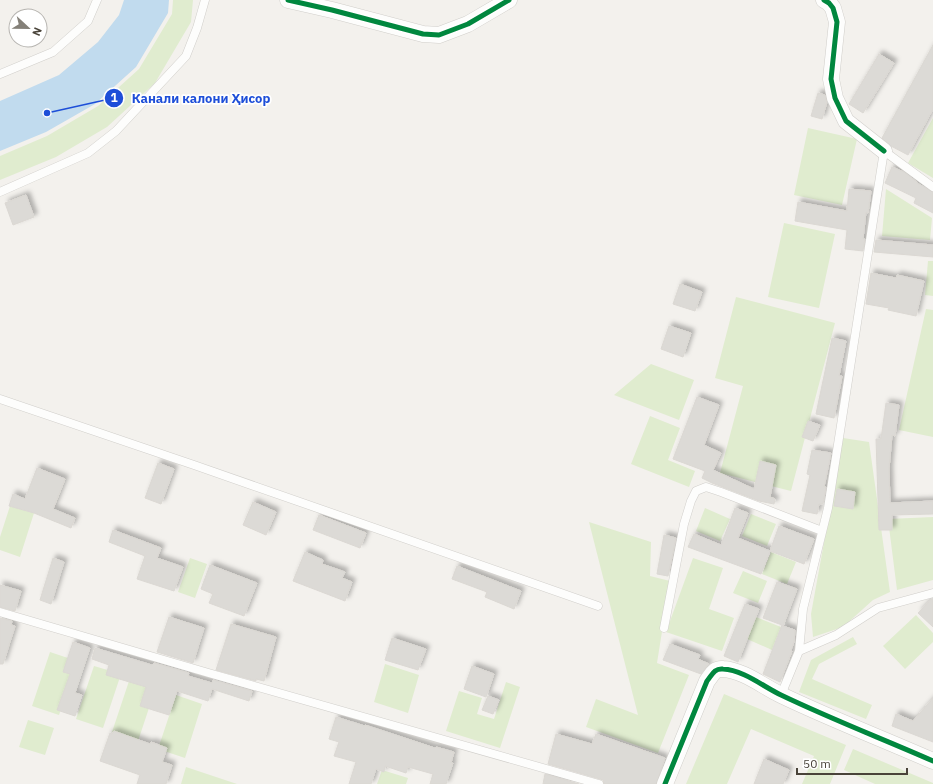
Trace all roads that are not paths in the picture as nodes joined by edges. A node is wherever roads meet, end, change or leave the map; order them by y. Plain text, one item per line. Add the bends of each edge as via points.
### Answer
1 (97, 0) edge
2 (206, 0) edge
3 (288, 0) edge
4 (509, 0) edge
5 (824, 0) edge
6 (0, 74) edge
7 (884, 152) junction
8 (933, 187) edge
9 (0, 192) edge
10 (0, 400) edge
11 (822, 531) junction
12 (933, 593) edge
13 (598, 606) dead end
14 (0, 612) edge
15 (664, 628) dead end
16 (799, 651) junction
17 (780, 695) junction
18 (933, 761) edge
19 (599, 784) edge
20 (665, 784) edge

1 - 6 lane via 88,22 53,52
2 - 9 lane via 186,56 116,131 88,153
3 - 4 street via 424,34 439,35 468,24
5 - 7 street via 833,8 837,22 831,79 835,98 846,121
7 - 8 lane
7 - 11 lane via 828,508
10 - 13 lane via 60,418
11 - 15 lane via 706,487 696,490 684,524
11 - 16 lane via 803,609
12 - 16 lane via 878,608 836,635
14 - 19 lane
16 - 17 lane
17 - 18 street
17 - 20 street via 735,672 721,669 714,671

